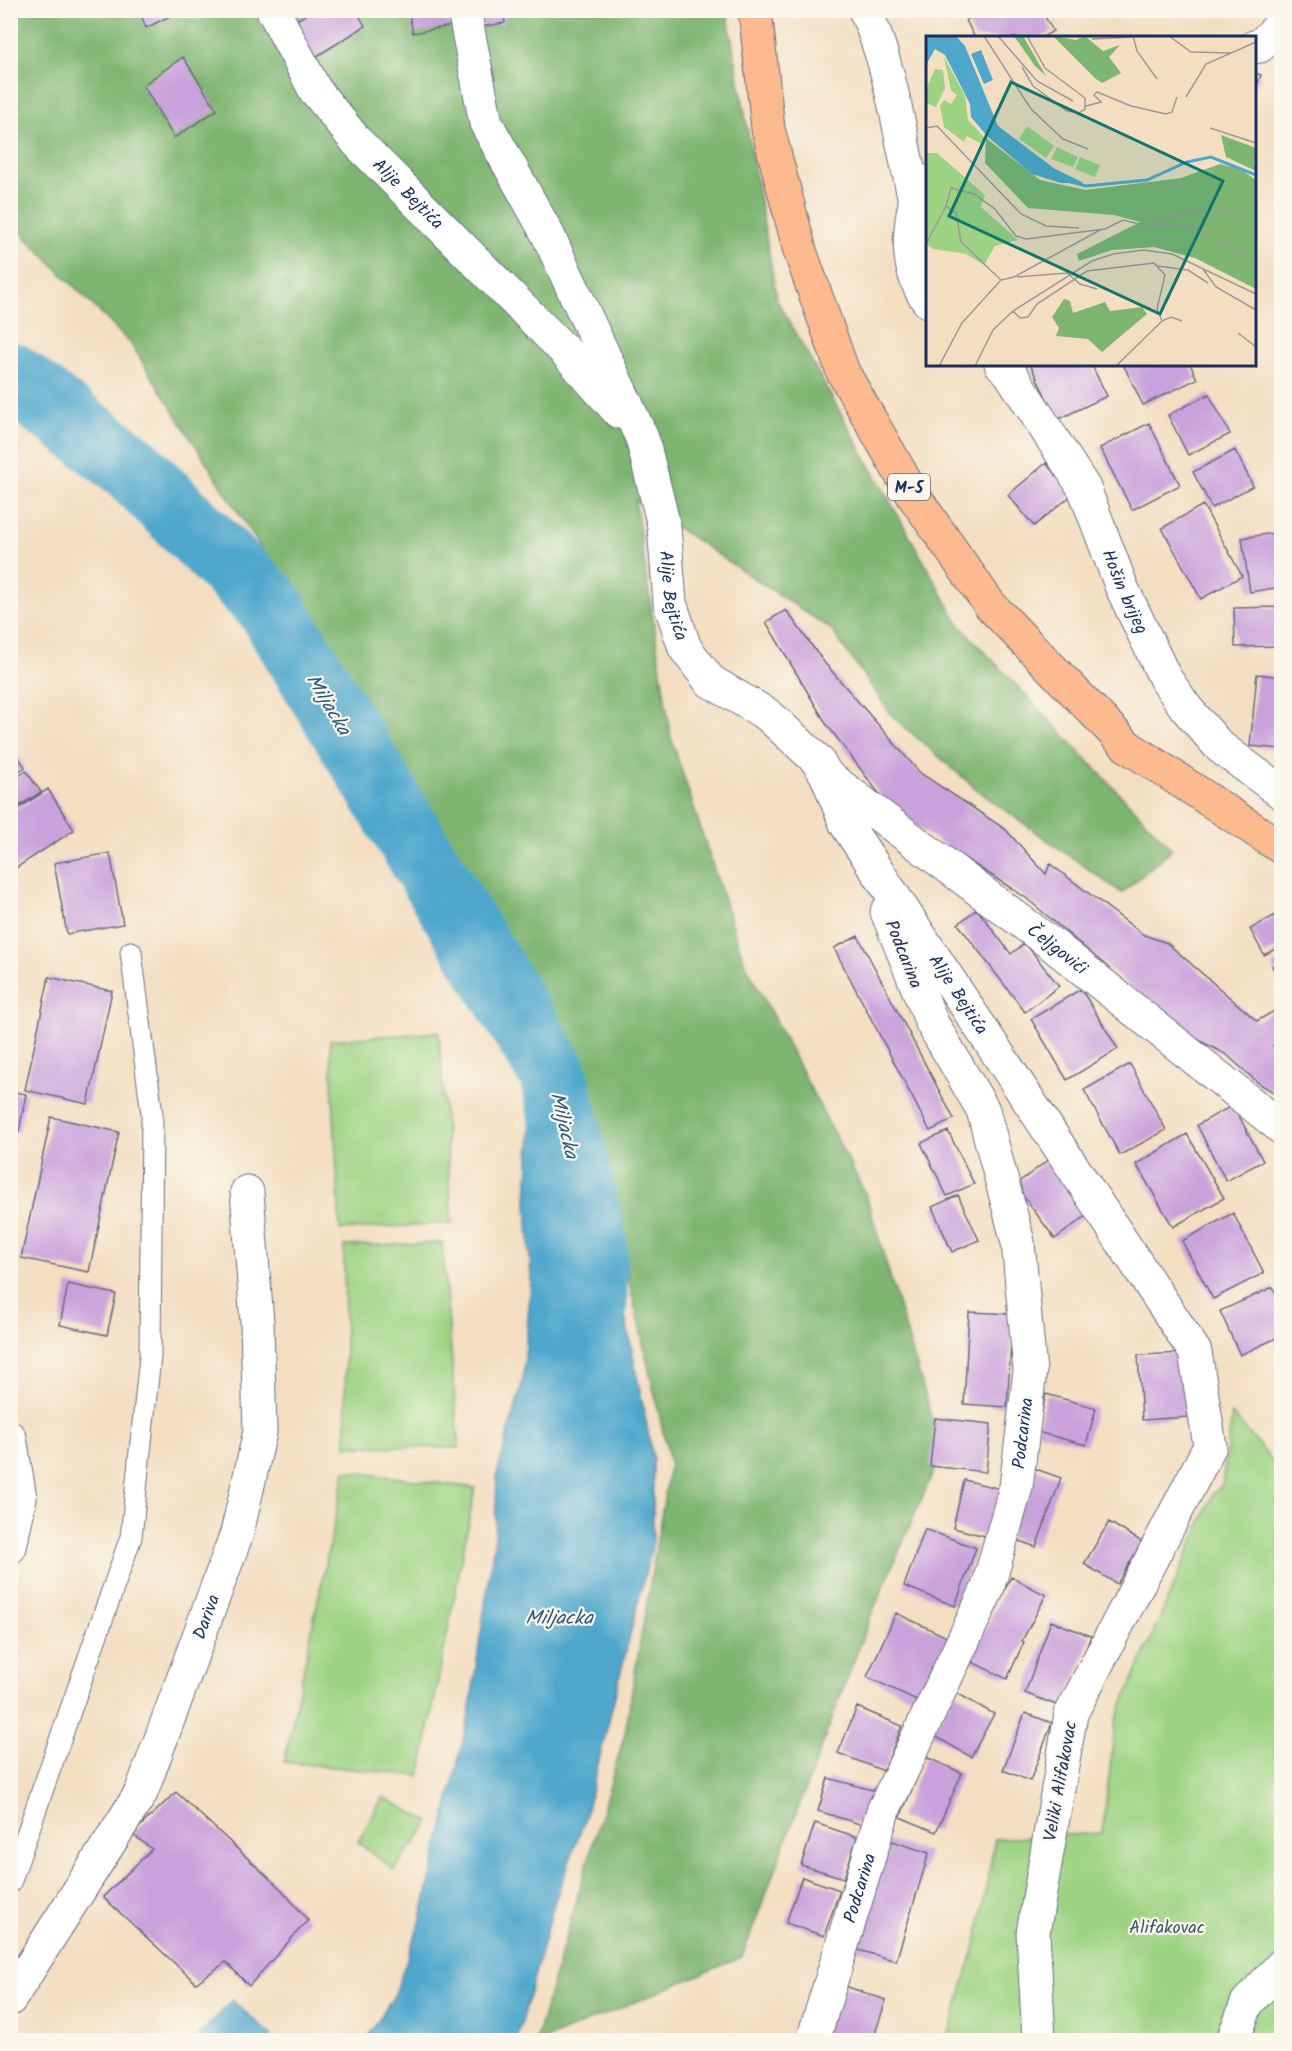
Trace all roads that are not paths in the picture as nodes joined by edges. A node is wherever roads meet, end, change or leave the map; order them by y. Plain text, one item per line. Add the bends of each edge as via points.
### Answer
1 (273, 10) edge
2 (464, 10) edge
3 (755, 10) edge
4 (865, 10) edge
5 (1281, 24) edge
6 (1256, 47) edge
7 (926, 169) edge
8 (915, 200) junction
9 (926, 299) edge
10 (1003, 366) edge
11 (642, 438) junction
12 (827, 776) junction
13 (1281, 793) edge
14 (846, 824) junction
15 (1273, 843) edge
16 (131, 952) dead end
17 (1281, 1128) edge
18 (247, 1192) dead end
19 (10, 1438) edge
20 (1210, 1446) joint
21 (10, 1547) edge
22 (10, 1883) edge
23 (1281, 1965) edge
24 (10, 1999) edge
25 (813, 2040) edge
26 (1039, 2040) edge
27 (1233, 2040) edge

1 - 11 street, Alije Bejtića via 315,90 357,142 564,350
2 - 11 street, Alije Bejtića via 486,123 548,235
3 - 15 main road, M-5 via 768,129 800,251 843,372 913,495 990,605 1127,746
4 - 8 street via 890,85
5 - 6 street
7 - 8 street
8 - 9 street via 909,239 912,270
10 - 13 street, Hošin brijeg via 1084,488 1122,588 1166,678 1220,747
11 - 12 street, Alije Bejtića via 664,526 670,603 685,648 710,681 768,715 817,760
12 - 14 street, Alije Bejtića
12 - 17 street, Čeljgovići via 1054,946
14 - 20 street, Alije Bejtića via 1195,1352
14 - 25 street, Podcarina via 895,929 932,1023 984,1110 1018,1242 1030,1371 1016,1487 987,1590 883,1811
16 - 22 lane via 152,1114 150,1357 131,1537
18 - 24 street, Dariva via 260,1432 237,1533 141,1793
19 - 21 street via 20,1498
20 - 26 street, Veliki Alifakovac via 1071,1714 1033,1933
23 - 27 street via 1247,2003

